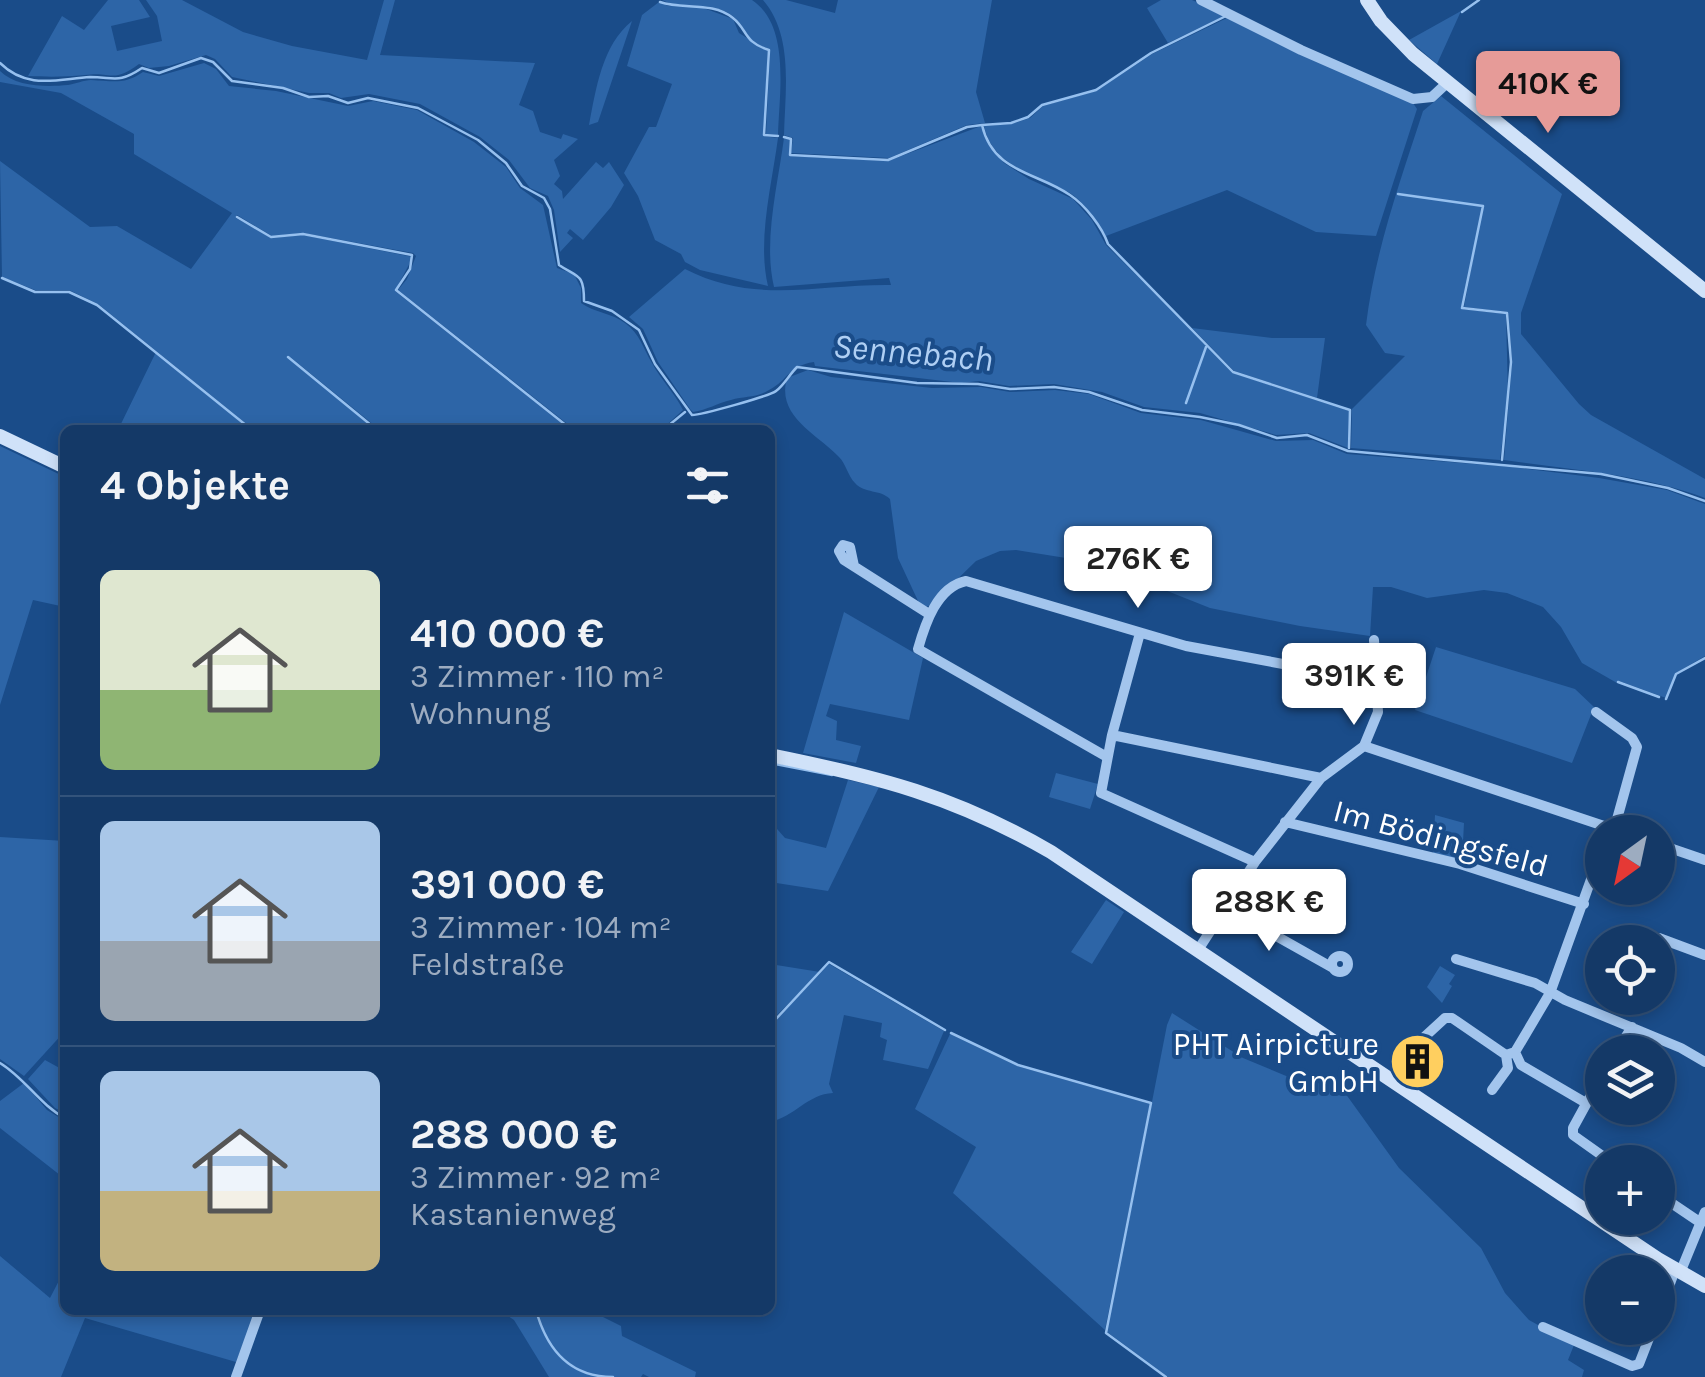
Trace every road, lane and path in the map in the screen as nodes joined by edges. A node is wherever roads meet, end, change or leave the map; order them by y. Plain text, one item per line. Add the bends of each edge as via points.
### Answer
1 (1201, 0) edge
2 (1367, 0) edge
3 (1447, 83) junction
4 (1705, 291) edge
5 (0, 436) edge
6 (60, 465) edge
7 (854, 566) dead end
8 (929, 614) junction
9 (1140, 633) junction
10 (1374, 640) dead end
11 (1375, 682) junction
12 (1596, 712) dead end
13 (1112, 735) junction
14 (1364, 746) junction
15 (775, 757) edge
16 (1108, 757) junction
17 (1321, 778) junction
18 (1618, 815) edge
19 (1585, 821) edge
20 (1286, 822) junction
21 (1675, 850) edge
22 (1705, 860) edge
23 (1256, 862) junction
24 (1585, 901) edge
25 (1584, 904) junction
26 (1225, 906) junction
27 (1675, 944) edge
28 (1198, 950) junction
29 (1705, 956) edge
30 (1456, 959) dead end
31 (1333, 968) dead end
32 (1550, 992) junction
33 (1632, 1027) junction
34 (1627, 1035) edge
35 (1420, 1041) dead end
36 (1510, 1054) junction
37 (1705, 1062) edge
38 (1492, 1090) dead end
39 (1585, 1102) edge
40 (1585, 1105) edge
41 (1588, 1145) edge
42 (1675, 1203) edge
43 (1703, 1218) edge
44 (1678, 1271) junction
45 (1675, 1278) edge
46 (1705, 1286) edge
47 (258, 1315) edge
48 (1543, 1327) dead end
49 (1646, 1345) edge
50 (236, 1377) edge

1 - 3 street via 1413,99 1432,97
2 - 3 main road via 1398,40
3 - 4 main road
5 - 6 main road
7 - 8 street
8 - 9 street via 966,581
8 - 16 street via 918,649
9 - 11 street
9 - 13 street
10 - 11 street
11 - 14 street via 1378,712
12 - 18 street via 1637,747
13 - 16 street
13 - 17 street
14 - 17 street
14 - 19 street
15 - 28 main road via 860,773 956,803 1051,852
16 - 23 street via 1100,788 1106,797
17 - 20 street
20 - 23 street
20 - 25 street, Im Bödingsfeld via 1460,864
21 - 22 street
23 - 26 street
24 - 25 street
25 - 32 street
26 - 28 street
26 - 31 street
27 - 29 street
28 - 44 main road
30 - 32 street
32 - 33 street
32 - 36 street
33 - 34 street
33 - 37 street
35 - 36 street via 1440,1019 1452,1018
36 - 38 street
36 - 39 street
40 - 41 street via 1573,1134
42 - 43 street
43 - 44 street
44 - 45 street
44 - 46 main road
47 - 50 street
48 - 49 street via 1632,1366

